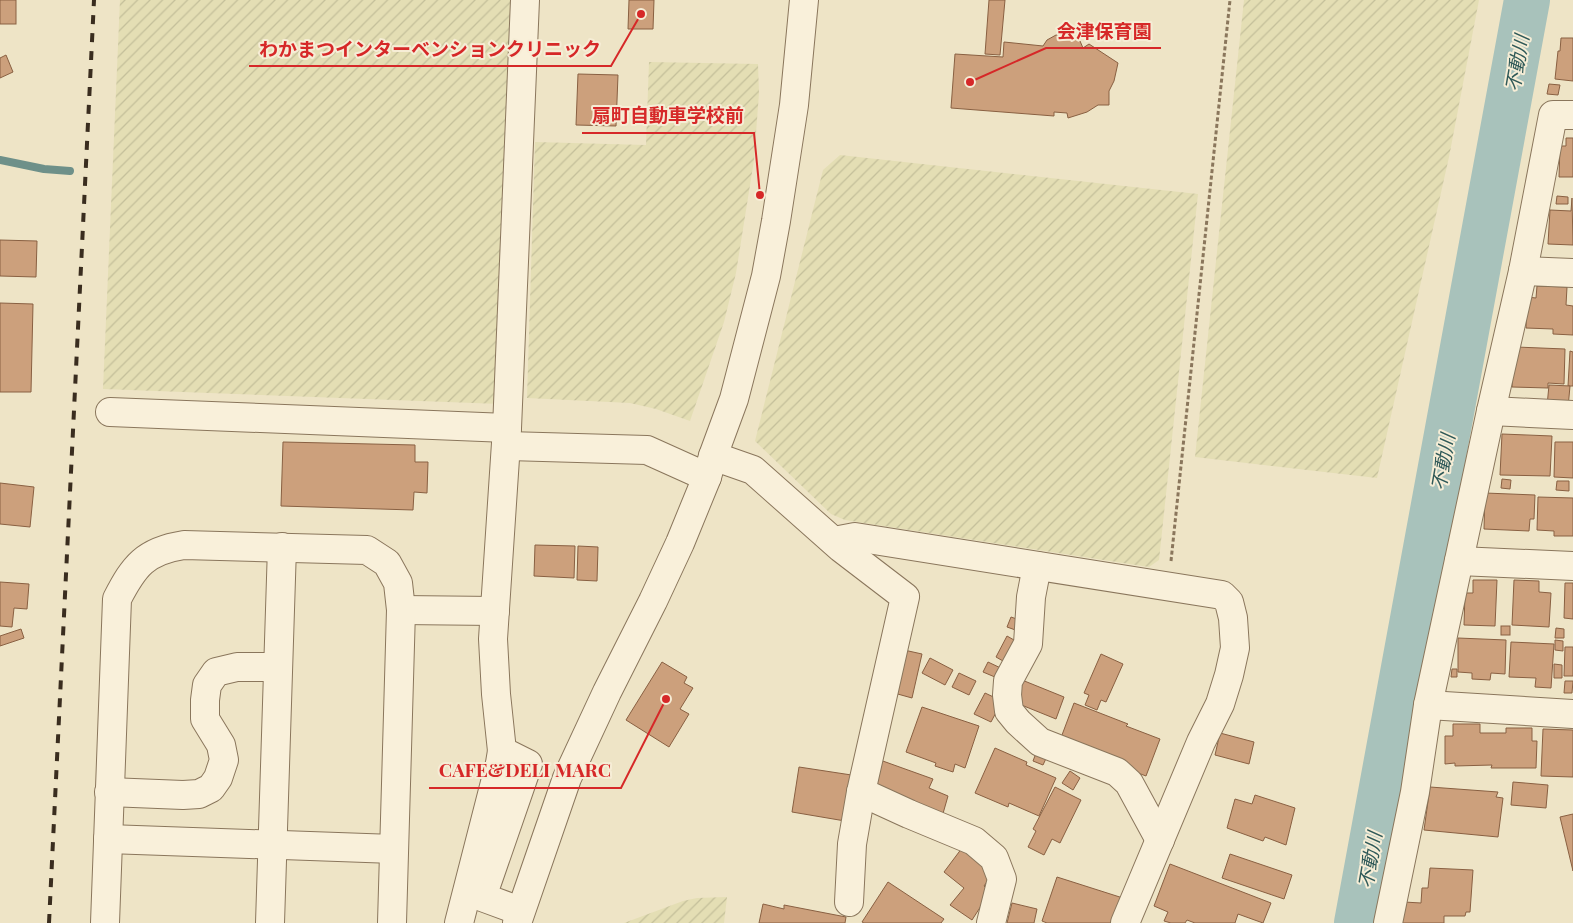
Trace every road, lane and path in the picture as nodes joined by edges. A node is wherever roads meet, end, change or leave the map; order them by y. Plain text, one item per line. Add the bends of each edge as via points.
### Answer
1 (525, 0) edge
2 (804, 0) edge
3 (1230, 0) edge
4 (1573, 115) edge
5 (1522, 271) junction
6 (1573, 273) edge
7 (1491, 411) junction
8 (110, 412) dead end
9 (1573, 415) edge
10 (507, 437) junction
11 (710, 466) junction
12 (834, 542) junction
13 (282, 547) junction
14 (1459, 561) junction
15 (1037, 566) junction
16 (1573, 566) edge
17 (1168, 587) junction
18 (401, 610) junction
19 (495, 611) junction
20 (278, 667) junction
21 (1428, 706) junction
22 (1573, 714) edge
23 (502, 751) junction
24 (109, 792) junction
25 (862, 792) junction
26 (108, 839) junction
27 (1160, 840) junction
28 (272, 844) junction
29 (394, 850) junction
30 (849, 902) dead end
31 (519, 917) edge
32 (105, 923) edge
33 (270, 923) edge
34 (392, 923) edge
35 (459, 923) edge
36 (991, 923) edge
37 (1124, 923) edge
38 (1388, 923) edge

1 - 10 street
2 - 11 street via 794,105 766,276 734,399
3 - 17 path
4 - 5 street via 1553,114
5 - 6 street
5 - 7 street
7 - 9 street
7 - 14 street
8 - 10 street
10 - 11 street via 647,450
10 - 19 street
11 - 12 street via 753,470
11 - 31 street via 680,543 567,778
12 - 15 street via 855,537
12 - 25 street via 905,597
13 - 18 street via 367,550 387,563 398,583
13 - 20 street
13 - 24 street via 184,544 146,557 128,577 117,599
14 - 16 street
14 - 21 street
15 - 17 street
15 - 27 street via 1030,597 1028,644 1008,681 1010,711 1040,742 1117,772 1129,782
17 - 27 street via 1222,595 1229,602 1233,618 1235,648 1220,704
18 - 19 street
18 - 29 street
19 - 23 street via 493,639
20 - 24 street via 237,667 216,672 207,685 205,718 221,745 224,760 218,778 210,788 199,794 183,795
20 - 28 street
21 - 22 street
21 - 38 street via 1415,792
23 - 31 street via 528,764 482,897
23 - 35 street
24 - 26 street
25 - 30 street via 852,844
25 - 36 street via 974,841 994,858 1002,879
26 - 28 street
26 - 32 street
27 - 37 street
28 - 29 street
28 - 33 street
29 - 34 street

